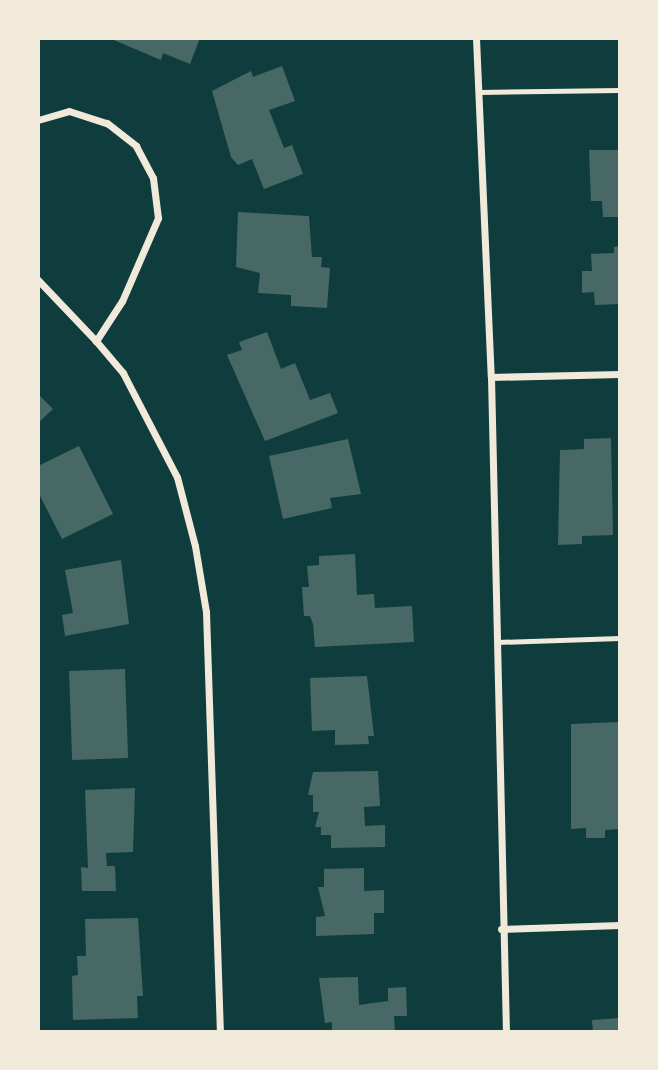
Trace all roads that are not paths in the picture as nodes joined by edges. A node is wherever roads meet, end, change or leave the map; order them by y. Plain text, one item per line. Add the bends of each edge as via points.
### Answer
1 (476, 38) edge
2 (620, 90) edge
3 (478, 92) junction
4 (38, 120) edge
5 (38, 280) edge
6 (96, 341) junction
7 (620, 374) edge
8 (491, 377) junction
9 (620, 638) edge
10 (496, 642) junction
11 (620, 925) edge
12 (501, 929) junction
13 (220, 1031) edge
14 (506, 1031) edge

1 - 3 street
2 - 3 lane
3 - 8 street
4 - 6 street via 69,111 107,123 136,146 153,178 158,218 154,230 122,301
5 - 6 street
6 - 13 street via 123,373 177,477 195,546 206,612
7 - 8 street
8 - 10 street
9 - 10 lane
10 - 12 street
11 - 12 street
12 - 14 street

